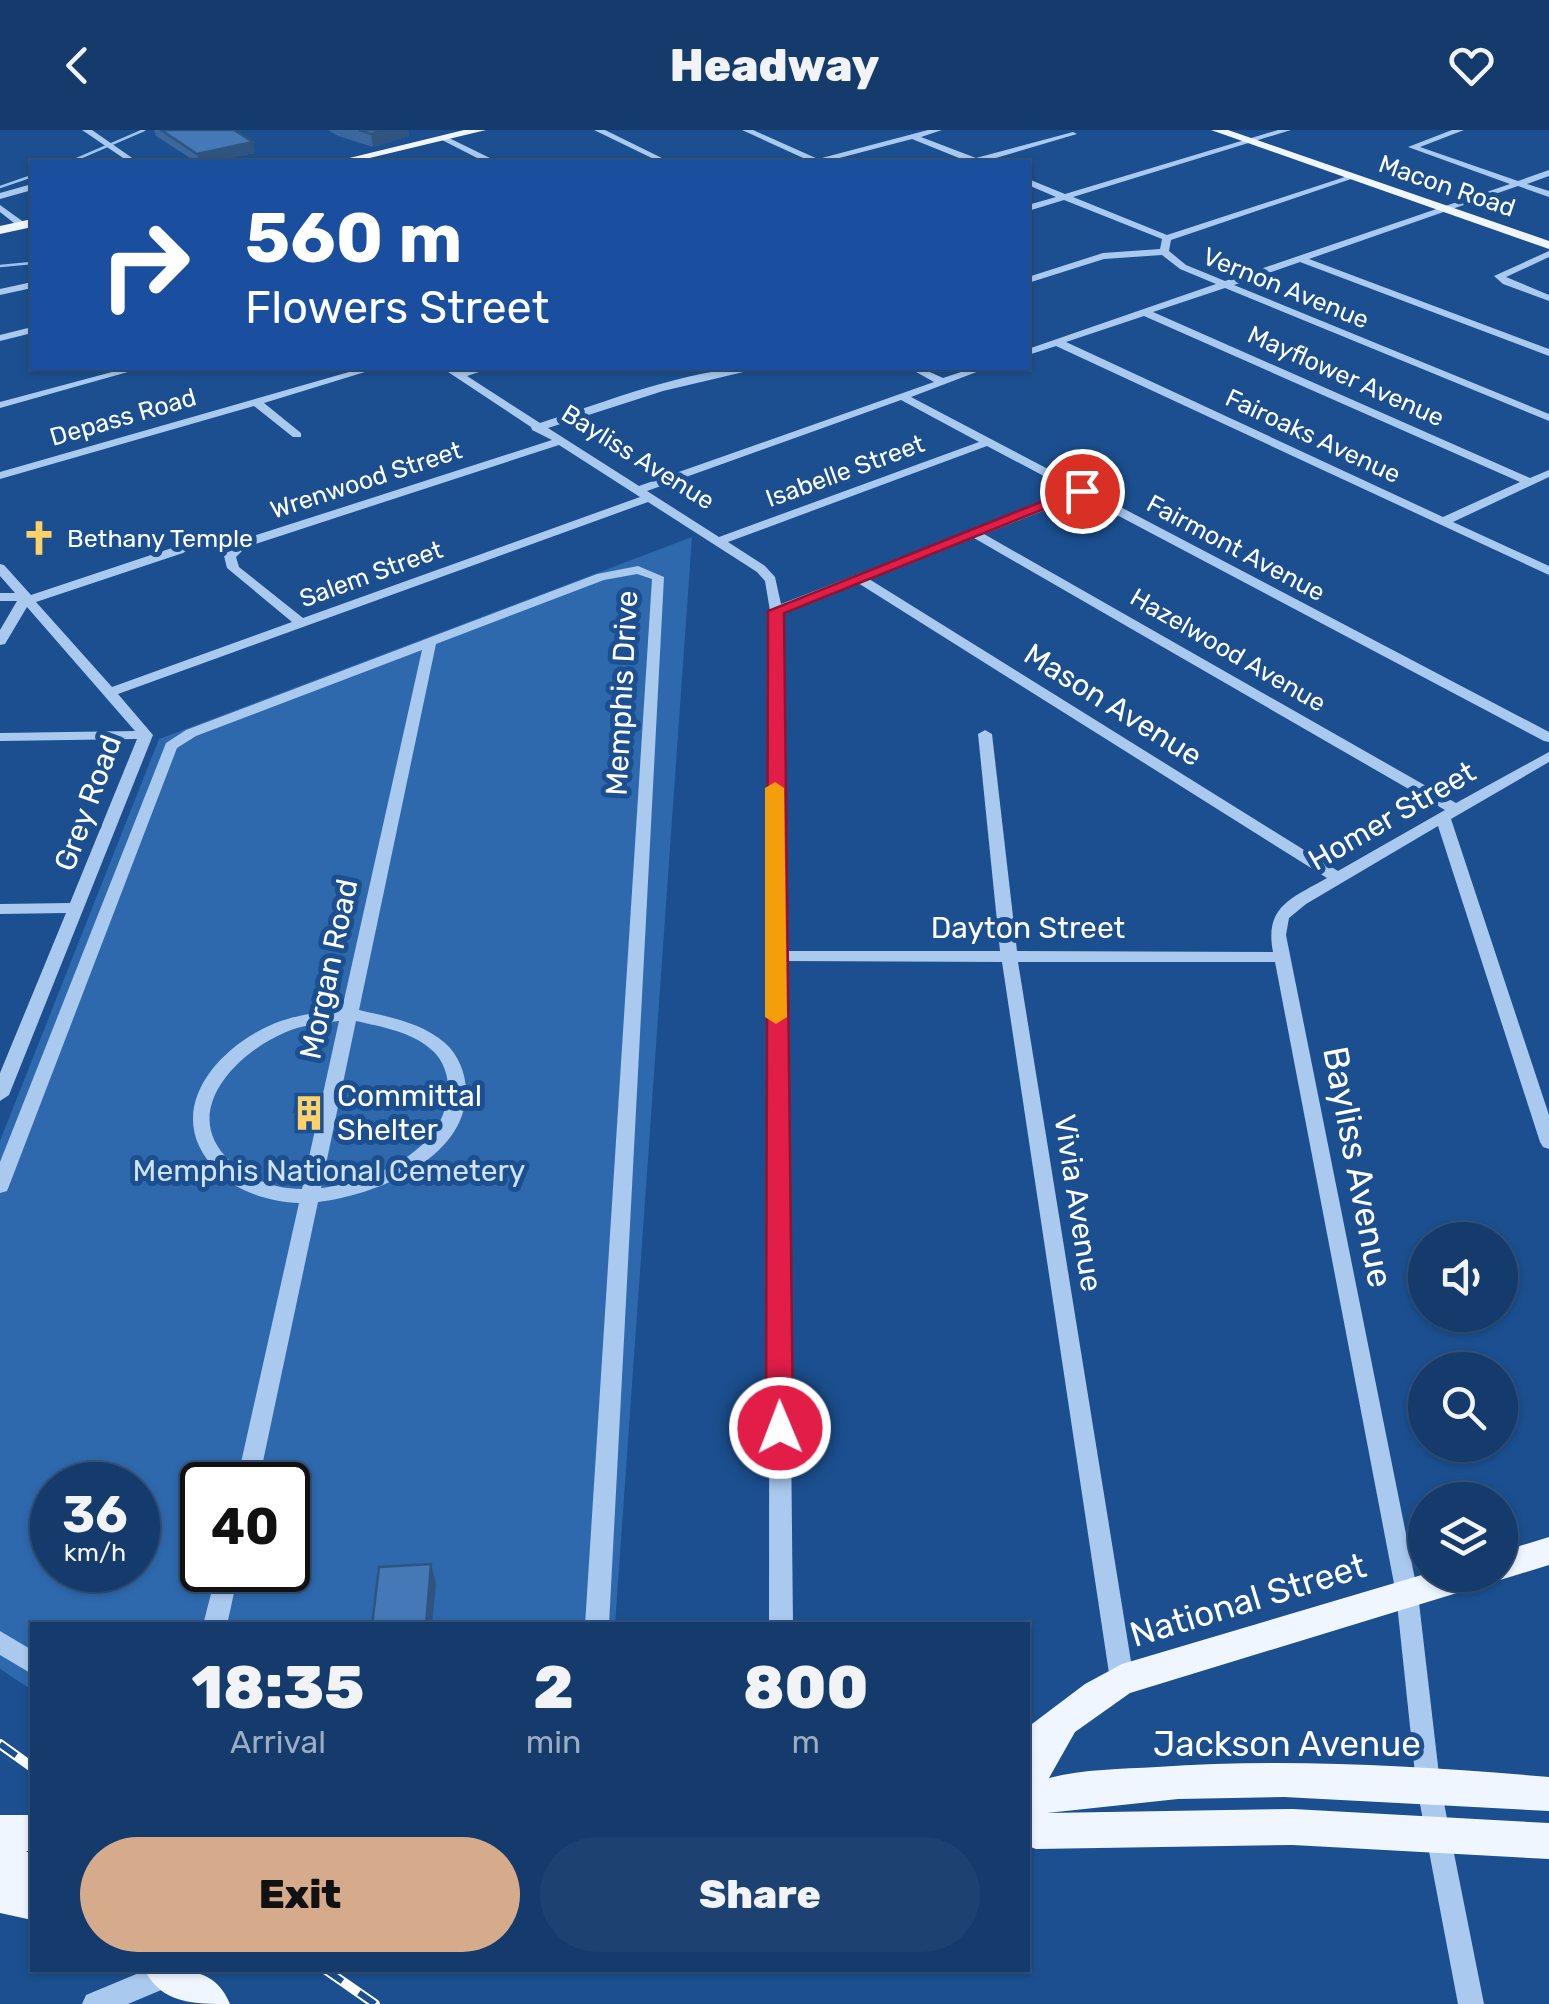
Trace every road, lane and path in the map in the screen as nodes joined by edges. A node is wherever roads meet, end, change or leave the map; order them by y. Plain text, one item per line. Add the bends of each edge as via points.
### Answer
1 (86, 130) edge
2 (598, 130) edge
3 (746, 130) edge
4 (938, 130) edge
5 (1217, 130) edge
6 (1287, 130) edge
7 (1460, 130) edge
8 (472, 131) edge
9 (1073, 134) dead end
10 (913, 137) junction
11 (445, 138) junction
12 (1249, 141) junction
13 (131, 160) edge
14 (348, 160) edge
15 (487, 160) edge
16 (662, 160) edge
17 (813, 160) edge
18 (825, 160) edge
19 (971, 160) edge
20 (983, 160) edge
21 (1549, 172) edge
22 (1351, 176) junction
23 (1030, 183) edge
24 (1517, 184) junction
25 (30, 188) edge
26 (1549, 194) edge
27 (0, 196) edge
28 (1064, 197) junction
29 (1030, 207) edge
30 (0, 208) edge
31 (1446, 209) junction
32 (27, 224) edge
33 (0, 230) edge
34 (1167, 238) junction
35 (1549, 245) edge
36 (1164, 252) junction
37 (1549, 254) edge
38 (1300, 258) junction
39 (1030, 279) edge
40 (1224, 284) junction
41 (30, 285) edge
42 (0, 292) edge
43 (1549, 298) edge
44 (1144, 312) junction
45 (30, 330) edge
46 (0, 338) edge
47 (1058, 342) junction
48 (1030, 351) edge
49 (1549, 354) edge
50 (130, 370) edge
51 (366, 370) edge
52 (451, 370) edge
53 (479, 370) edge
54 (739, 370) edge
55 (918, 370) edge
56 (976, 370) edge
57 (460, 375) junction
58 (941, 381) junction
59 (903, 397) junction
60 (256, 402) junction
61 (0, 405) edge
62 (1549, 418) edge
63 (536, 428) junction
64 (296, 435) dead end
65 (557, 442) junction
66 (988, 442) junction
67 (1549, 473) edge
68 (0, 476) edge
69 (1530, 482) junction
70 (1082, 491) junction
71 (642, 495) junction
72 (1444, 522) junction
73 (974, 533) junction
74 (197, 538) dead end
75 (718, 542) junction
76 (0, 568) edge
77 (1549, 571) edge
78 (859, 578) junction
79 (0, 597) edge
80 (27, 598) junction
81 (776, 611) junction
82 (301, 623) junction
83 (0, 641) edge
84 (430, 642) junction
85 (110, 693) junction
86 (985, 734) dead end
87 (146, 736) junction
88 (0, 738) edge
89 (1549, 738) edge
90 (1549, 756) edge
91 (1450, 814) junction
92 (1338, 878) junction
93 (78, 908) junction
94 (0, 909) edge
95 (1278, 935) joint
96 (1009, 955) junction
97 (776, 956) junction
98 (1280, 957) junction
99 (350, 1014) junction
100 (0, 1094) edge
101 (1549, 1142) edge
102 (0, 1186) edge
103 (311, 1196) junction
104 (251, 1462) edge
105 (1549, 1550) edge
106 (1518, 1560) edge
107 (223, 1592) edge
108 (1414, 1592) edge
109 (1407, 1594) junction
110 (216, 1622) edge
111 (597, 1622) edge
112 (781, 1622) edge
113 (0, 1642) edge
114 (30, 1662) edge
115 (1122, 1680) junction
116 (1062, 1724) junction
117 (1030, 1746) edge
118 (1030, 1778) edge
119 (1428, 1783) junction
120 (1549, 1794) edge
121 (1030, 1802) edge
122 (1030, 1829) edge
123 (1438, 1830) junction
124 (0, 1833) edge
125 (30, 1833) edge
126 (1549, 1841) edge
127 (0, 1854) edge
128 (30, 1876) edge
129 (0, 1895) edge
130 (30, 1902) edge
131 (166, 1972) edge
132 (95, 2004) edge
133 (212, 2004) edge
134 (1471, 2004) edge

1 - 13 street
2 - 16 street
3 - 17 street
4 - 10 street
5 - 12 main road, Macon Road
6 - 12 street
7 - 24 street via 1413,145
8 - 11 main road
9 - 20 street
10 - 18 street
10 - 19 street
11 - 14 main road
11 - 15 street
12 - 22 main road, Macon Road
12 - 28 street
21 - 24 street
22 - 31 main road, Macon Road
22 - 34 street
23 - 28 street, Vernon Avenue
24 - 26 street
24 - 31 street
25 - 27 street
28 - 29 street
28 - 34 street, Vernon Avenue
30 - 32 street
31 - 35 main road, Macon Road
31 - 38 street
32 - 33 main road
34 - 36 street, Vernon Avenue
36 - 39 street via 1103,256
36 - 40 street, Vernon Avenue via 1183,268
37 - 43 street via 1500,277
38 - 40 street
38 - 49 street
40 - 44 street
40 - 62 street, Vernon Avenue
41 - 42 street
44 - 47 street
44 - 69 street, Mayflower Avenue
45 - 46 street
47 - 48 street
47 - 72 street, Fairoaks Avenue
50 - 61 street
51 - 60 street, Depass Road
52 - 57 street, Bayliss Avenue
53 - 57 street
54 - 63 street
55 - 58 street
56 - 58 street, Salem Street
57 - 63 street, Bayliss Avenue
58 - 59 street, Salem Street
59 - 66 street, Fairmont Avenue
59 - 71 street, Salem Street
60 - 64 street
60 - 68 street, Depass Road
63 - 65 street, Bayliss Avenue
65 - 71 street, Bayliss Avenue
65 - 82 street, Wrenwood Street via 242,544 230,556 232,568
66 - 70 street, Fairmont Avenue
66 - 75 street, Isabelle Street
67 - 69 street
69 - 72 street
70 - 73 street
70 - 89 street, Fairmont Avenue
71 - 75 street, Bayliss Avenue
71 - 82 street, Salem Street
72 - 77 street, Fairoaks Avenue
73 - 78 street
73 - 91 street, Hazelwood Avenue
74 - 80 street via 179,550
75 - 81 street, Bayliss Avenue via 761,569
76 - 80 street, Grey Road
78 - 81 street
78 - 92 street, Mason Avenue
79 - 80 street
80 - 83 street
80 - 85 street, Grey Road
81 - 97 street
82 - 85 street, Salem Street
84 - 99 street, Morgan Road
84 - 102 street, Memphis Drive via 171,746
84 - 111 street, Memphis Drive via 621,571 658,577
85 - 87 street, Grey Road
86 - 96 street, Vivia Avenue
87 - 88 street
87 - 93 street, Grey Road
90 - 91 street, Homer Street
91 - 92 street, Homer Street
91 - 101 street
92 - 95 street, Homer Street via 1286,910
93 - 94 street
93 - 100 street, Grey Road
95 - 98 street, Bayliss Avenue
96 - 97 street, Dayton Street
96 - 98 street, Dayton Street
96 - 115 street, Vivia Avenue
97 - 112 street
98 - 109 street, Bayliss Avenue
99 - 103 street, Morgan Road
99 - 103 street via 391,1018 425,1033 449,1055 460,1084 455,1115 435,1146 402,1172 358,1190
99 - 103 street via 292,1024 240,1050 215,1074 201,1102 199,1131 211,1158 235,1179 270,1192
103 - 104 street, Morgan Road
105 - 106 main road
107 - 110 street
108 - 109 main road, National Street
109 - 115 main road, National Street
109 - 119 street, Bayliss Avenue
113 - 114 street
115 - 116 main road, National Street via 1087,1697
116 - 117 main road, National Street
116 - 118 main road, National Street
119 - 120 main road, Jackson Avenue
119 - 121 main road, Jackson Avenue via 1174,1782 1047,1793
119 - 123 street, Bayliss Avenue
122 - 123 main road via 1186,1824
123 - 126 main road
123 - 134 street, Bayliss Avenue
124 - 125 main road
127 - 128 main road
129 - 130 main road
131 - 132 street
131 - 133 main road

